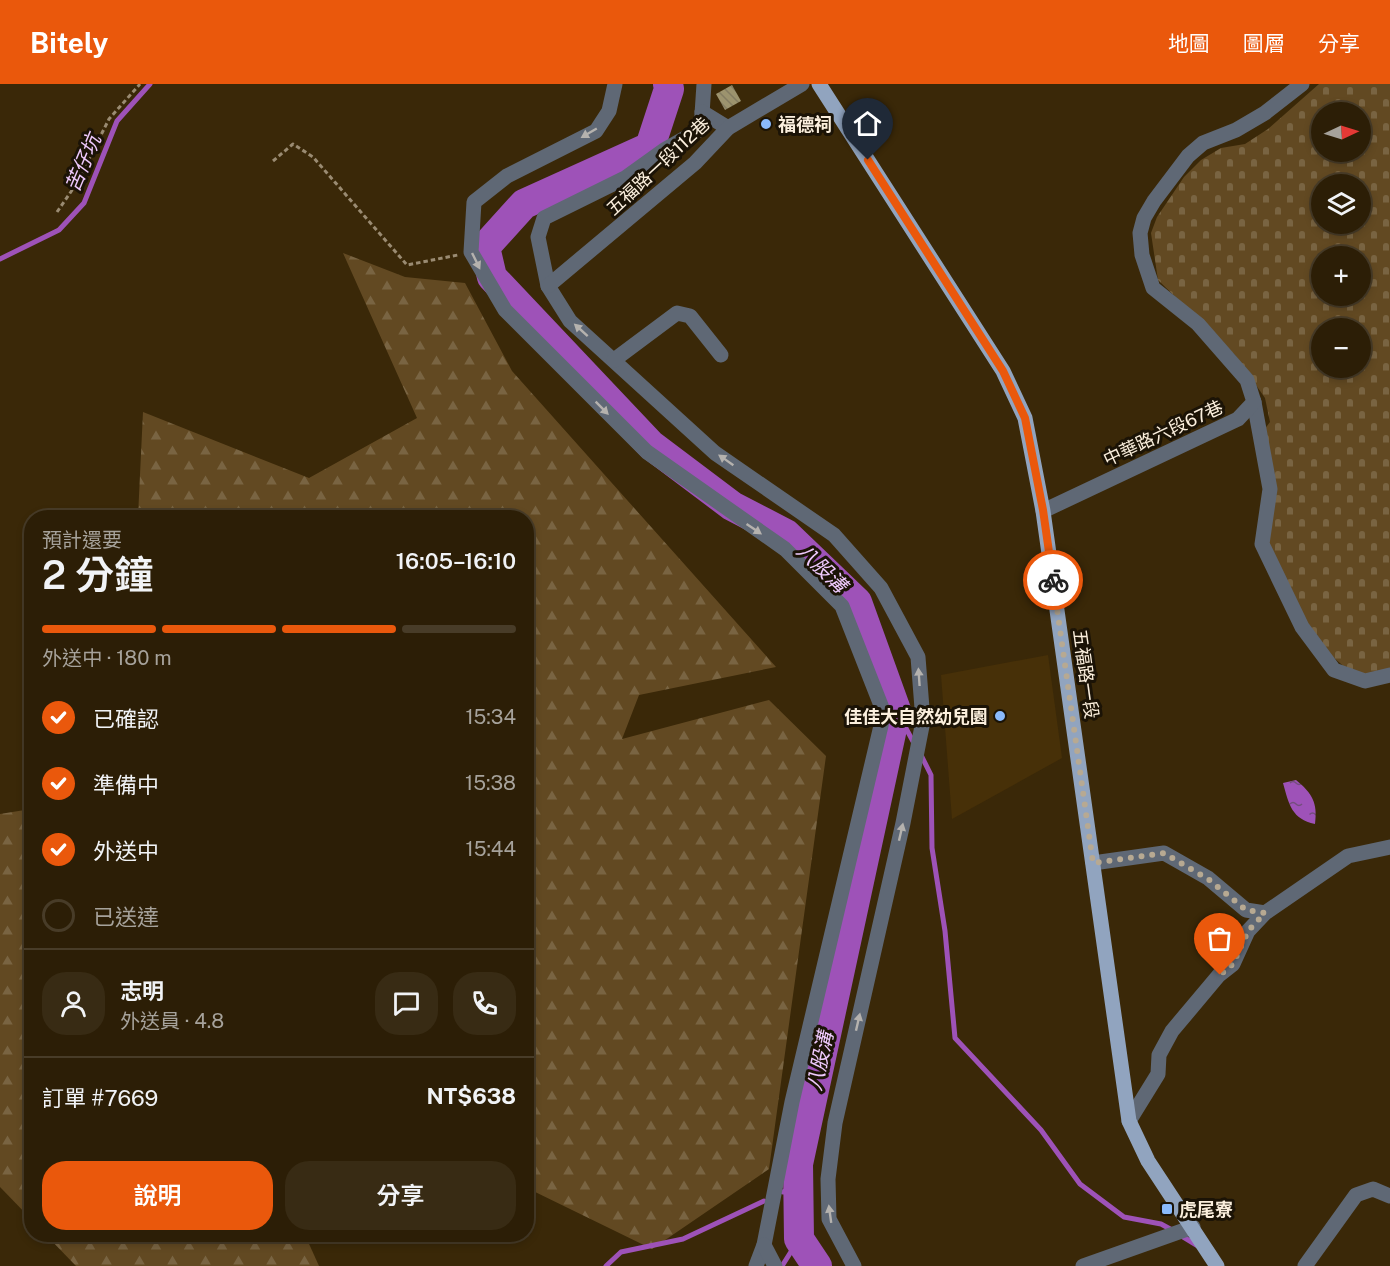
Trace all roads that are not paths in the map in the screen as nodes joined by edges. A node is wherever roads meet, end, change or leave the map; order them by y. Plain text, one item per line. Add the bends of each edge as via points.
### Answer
1 (615, 84) edge
2 (704, 84) edge
3 (802, 84) edge
4 (819, 84) edge
5 (1302, 84) edge
6 (702, 112) junction
7 (728, 128) junction
8 (548, 286) junction
9 (721, 355) dead end
10 (614, 360) junction
11 (1254, 402) junction
12 (1043, 510) junction
13 (1390, 675) edge
14 (1390, 847) edge
15 (1093, 863) junction
16 (1265, 913) junction
17 (1129, 1121) junction
18 (1390, 1196) edge
19 (1193, 1227) junction
20 (764, 1245) junction
21 (756, 1266) edge
22 (776, 1266) edge
23 (854, 1266) edge
24 (1083, 1266) edge
25 (1217, 1266) edge
26 (1305, 1266) edge

1 -> 20 lane via 609,111 596,131 507,176 474,202 471,252 505,310 647,452 784,549 842,606 884,713 792,1102
2 - 6 lane
3 - 7 lane, 五福路一段112巷
4 - 12 main road, 五福路一段 via 1003,371 1025,418
5 - 11 lane via 1265,113 1203,143 1188,156 1154,201 1140,233 1142,255 1153,288 1198,324 1247,380
6 - 7 lane
6 - 8 lane via 701,129 625,178 544,218 538,237
7 - 8 lane, 五福路一段112巷 via 687,170
10 -> 8 lane via 570,321
9 - 10 lane via 690,316 677,314
23 -> 10 lane via 829,1219 828,1179 835,1123 923,722 918,657 881,588 834,535 715,453
11 - 12 lane, 中華路六段67巷 via 1238,419
11 - 13 lane via 1270,489 1262,544 1302,627 1334,669 1365,681
12 - 15 main road, 五福路一段
14 - 16 lane via 1348,856
15 - 16 lane via 1164,853 1208,879 1246,910
15 - 17 main road, 五福路一段
16 - 17 lane via 1248,931 1233,964 1173,1031 1159,1055 1154,1083
17 - 19 main road, 五福路一段 via 1148,1161
18 - 26 lane via 1373,1190 1356,1195
19 - 24 lane
19 - 25 main road, 五福路一段
20 - 21 lane
20 - 22 lane

